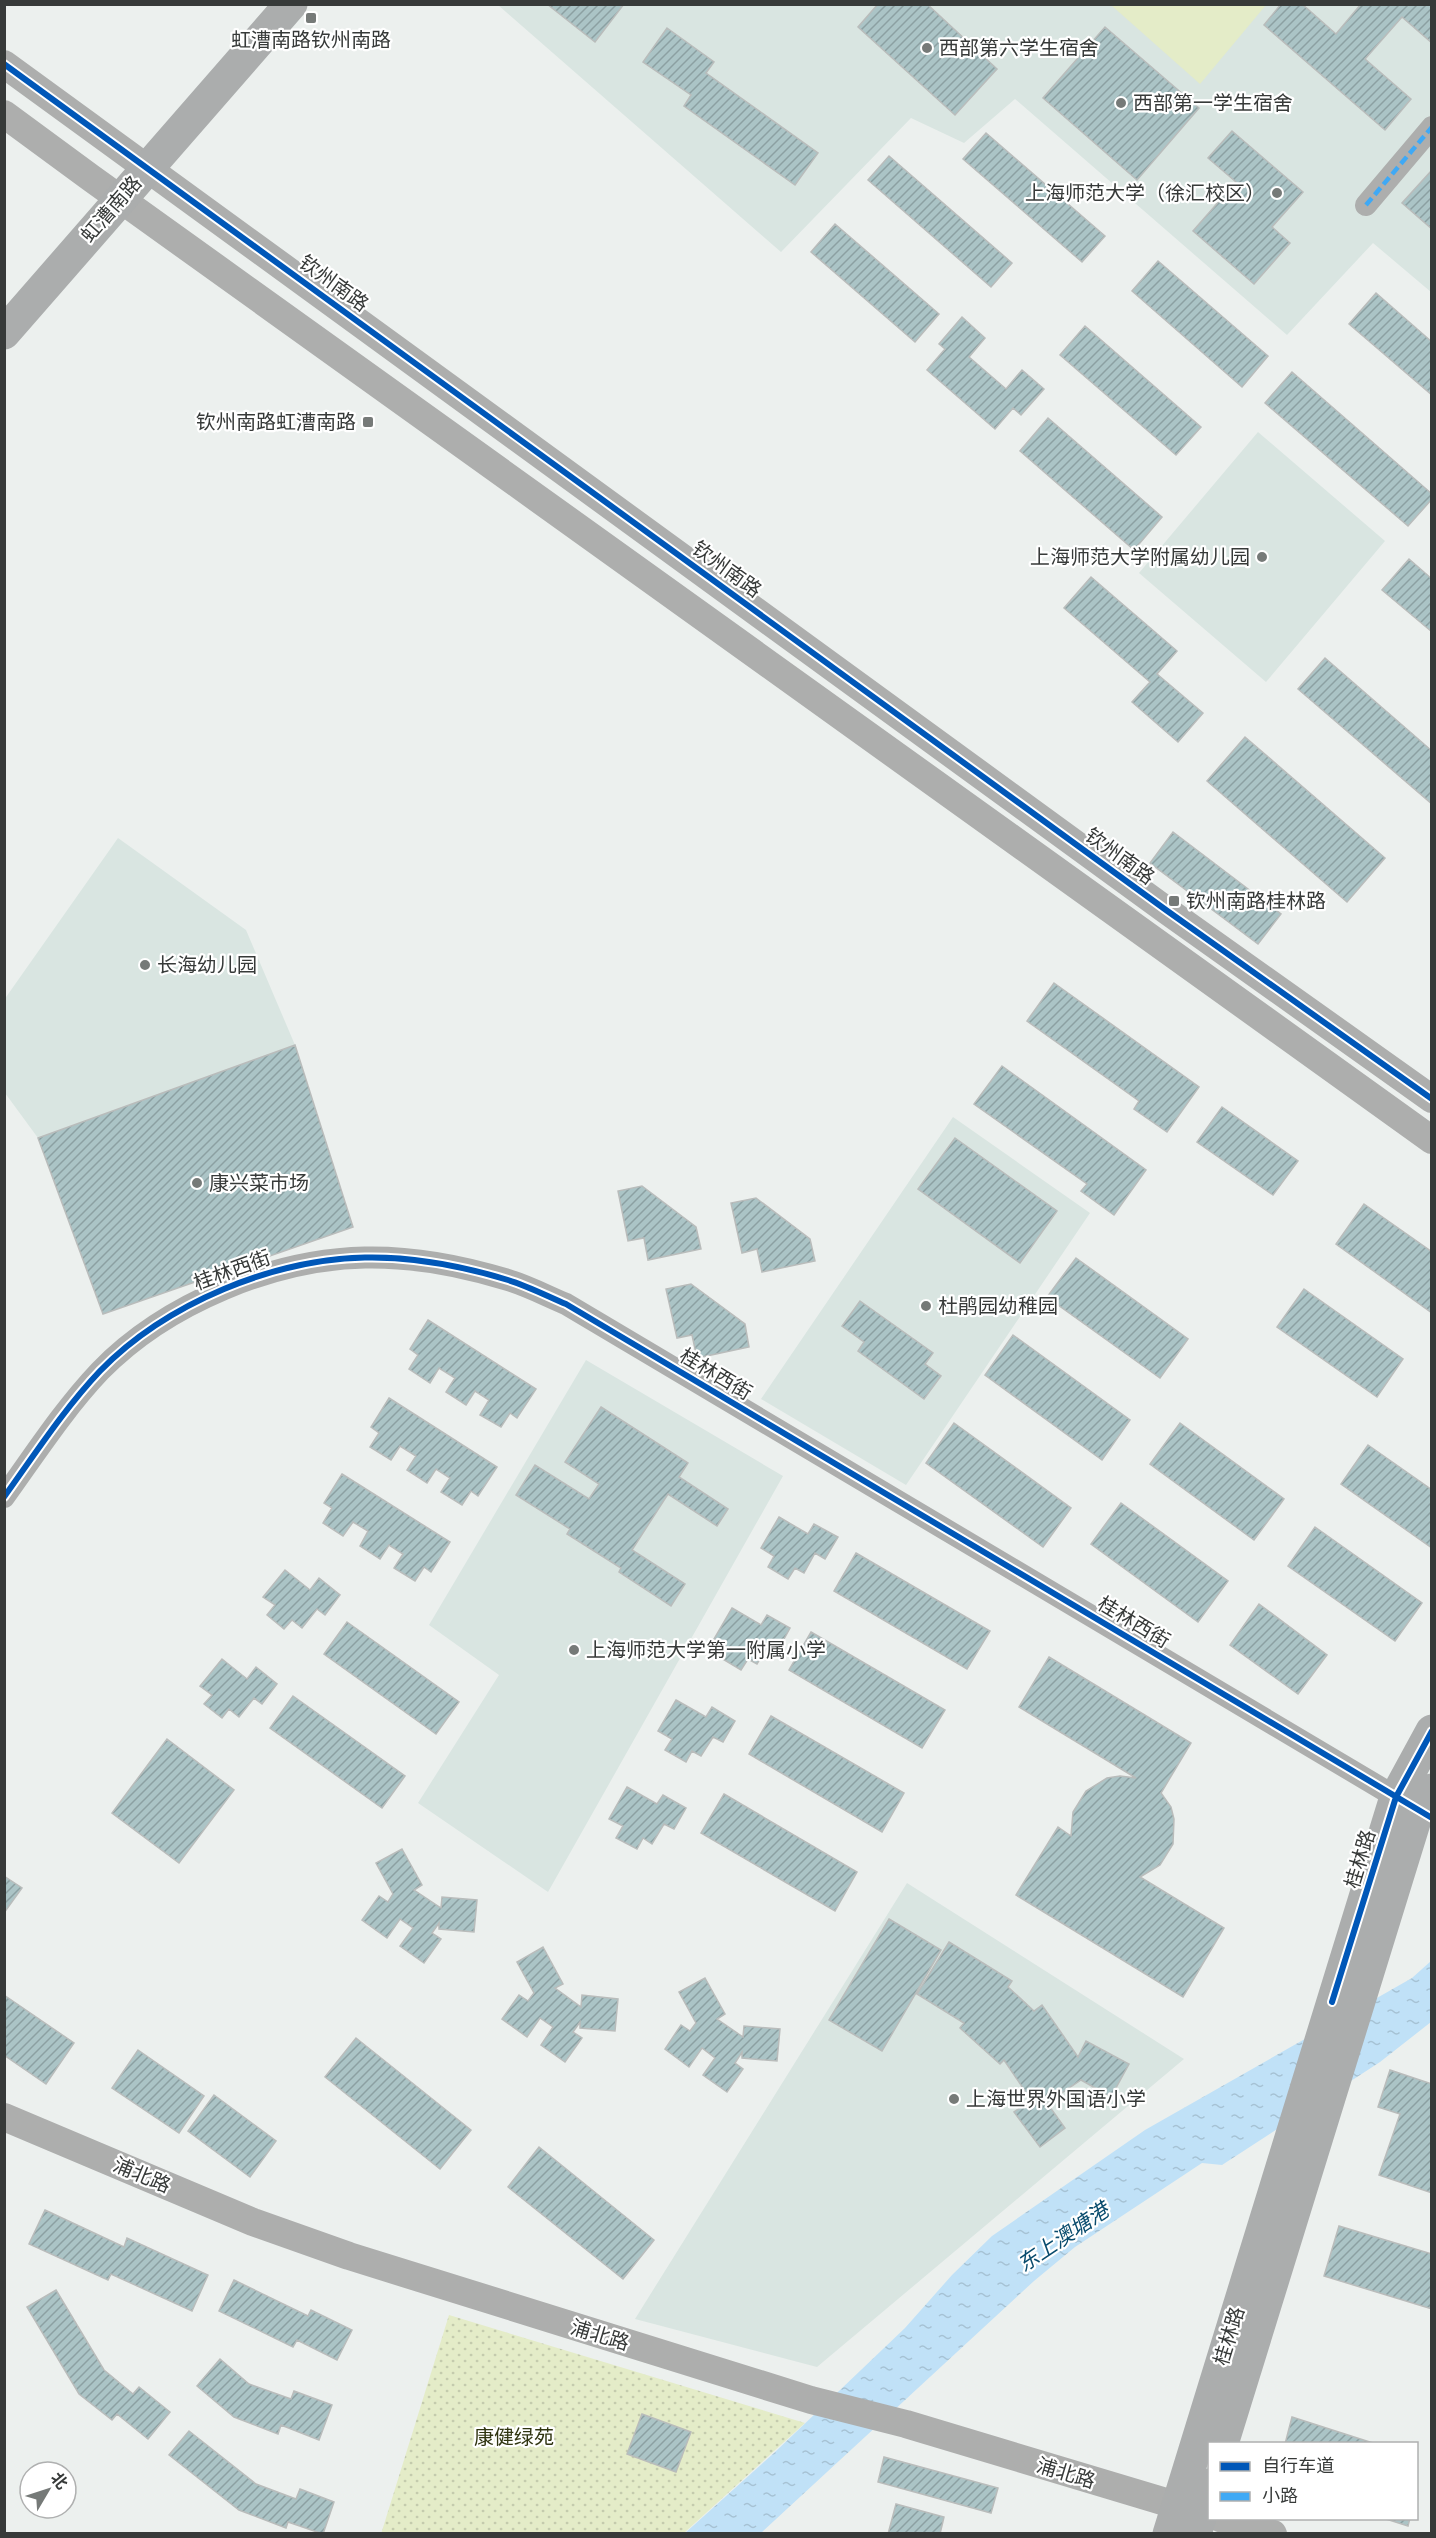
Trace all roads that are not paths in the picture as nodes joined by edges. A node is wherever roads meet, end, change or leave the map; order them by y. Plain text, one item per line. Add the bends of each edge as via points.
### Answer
1 (291, 4) edge
2 (4, 64) edge
3 (4, 114) edge
4 (1431, 128) edge
5 (147, 168) junction
6 (120, 198) junction
7 (1366, 205) dead end
8 (4, 333) edge
9 (1431, 1099) edge
10 (1431, 1140) edge
11 (4, 1497) edge
12 (1431, 1731) edge
13 (1419, 1804) edge
14 (4, 2116) edge
15 (1215, 2442) edge
16 (1223, 2442) edge
17 (1208, 2470) edge
18 (1197, 2515) edge
19 (1217, 2520) edge
20 (1273, 2534) edge

1 - 5 main road, 虹漕南路
2 - 5 street, 钦州南路
3 - 6 street
4 - 7 street
5 - 6 main road, 虹漕南路
5 - 9 street, 钦州南路
6 - 8 main road, 虹漕南路
6 - 10 street
11 - 13 street, 桂林西街 via 69,1406 101,1369 141,1335 190,1303 246,1280 310,1262 353,1257 459,1267 510,1280 566,1304
12 - 13 main road, 桂林路
13 - 15 main road, 桂林路 via 1332,2002 1282,2165
13 - 16 main road, 桂林路
14 - 18 street, 浦北路 via 233,2213 442,2287
17 - 18 main road, 桂林路
19 - 20 street, 浦北路

